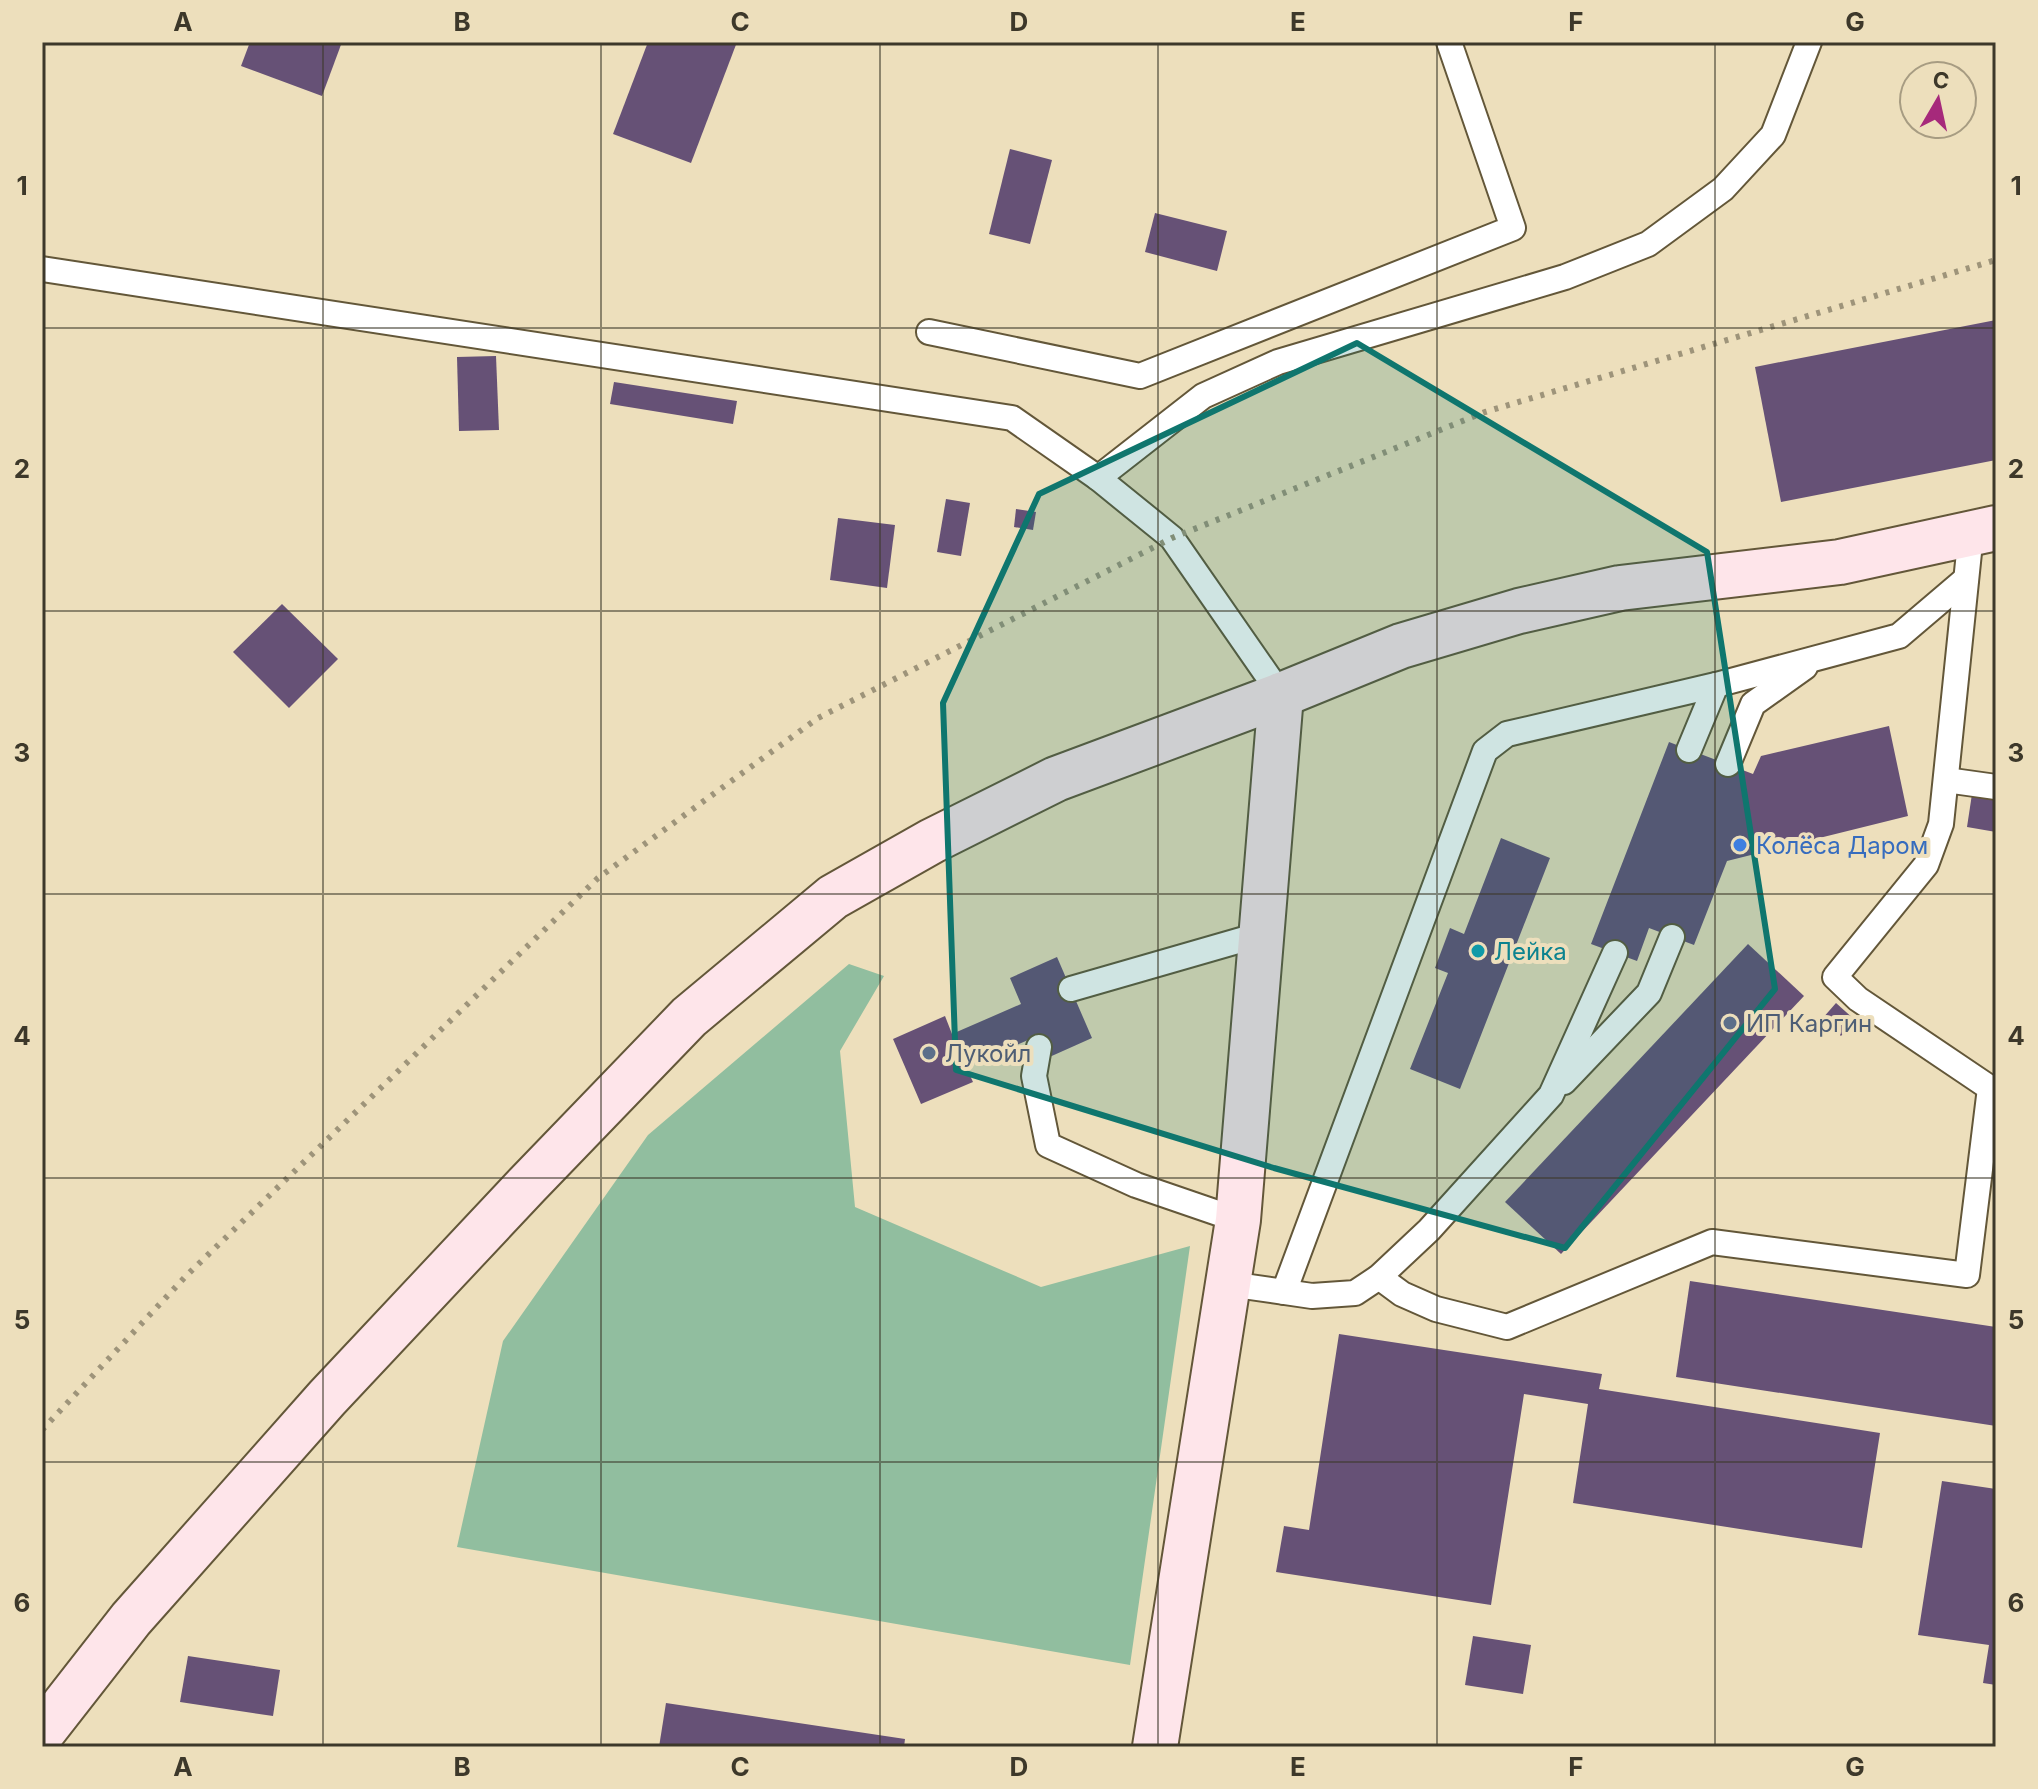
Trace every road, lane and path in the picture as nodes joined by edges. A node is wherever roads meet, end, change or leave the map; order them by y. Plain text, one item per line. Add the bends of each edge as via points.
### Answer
1 (1449, 42) edge
2 (1809, 42) edge
3 (42, 269) edge
4 (929, 332) dead end
5 (1098, 478) junction
6 (1983, 531) edge
7 (1966, 579) junction
8 (1818, 658) junction
9 (1716, 685) junction
10 (1281, 695) junction
11 (1689, 750) dead end
12 (1728, 764) dead end
13 (1946, 780) junction
14 (1996, 787) edge
15 (1262, 934) junction
16 (1672, 937) dead end
17 (1615, 953) dead end
18 (1071, 989) dead end
19 (1039, 1047) dead end
20 (1551, 1095) junction
21 (1238, 1220) junction
22 (1379, 1277) junction
23 (1229, 1284) junction
24 (1284, 1292) junction
25 (42, 1733) edge
26 (1159, 1746) edge

1 - 4 lane via 1513,228 1140,376
2 - 5 lane via 1773,135 1723,189 1648,244 1565,277 1278,362 1203,396
3 - 5 lane via 1012,418
5 - 10 lane via 1172,538
6 - 7 lane
6 - 10 main road via 1840,562 1620,588 1519,611 1401,646
7 - 8 lane via 1899,636
7 - 13 lane
8 - 9 lane
8 - 12 lane via 1753,704
9 - 11 lane
9 - 24 lane via 1507,734 1485,751
10 - 15 main road
10 - 25 main road via 1056,779 932,841 833,897 725,987 668,1040 327,1398 131,1619
13 - 14 lane
13 - 22 lane via 1941,824 1926,865 1835,977 1858,999 1990,1088 1967,1275 1712,1242 1507,1327 1436,1309
15 - 18 lane
15 - 21 main road
16 - 20 lane via 1649,993
17 - 20 lane
19 - 21 lane via 1034,1076 1048,1145 1136,1185
20 - 22 lane via 1429,1230
21 - 23 main road
22 - 24 lane via 1355,1293
23 - 24 lane
23 - 26 main road

